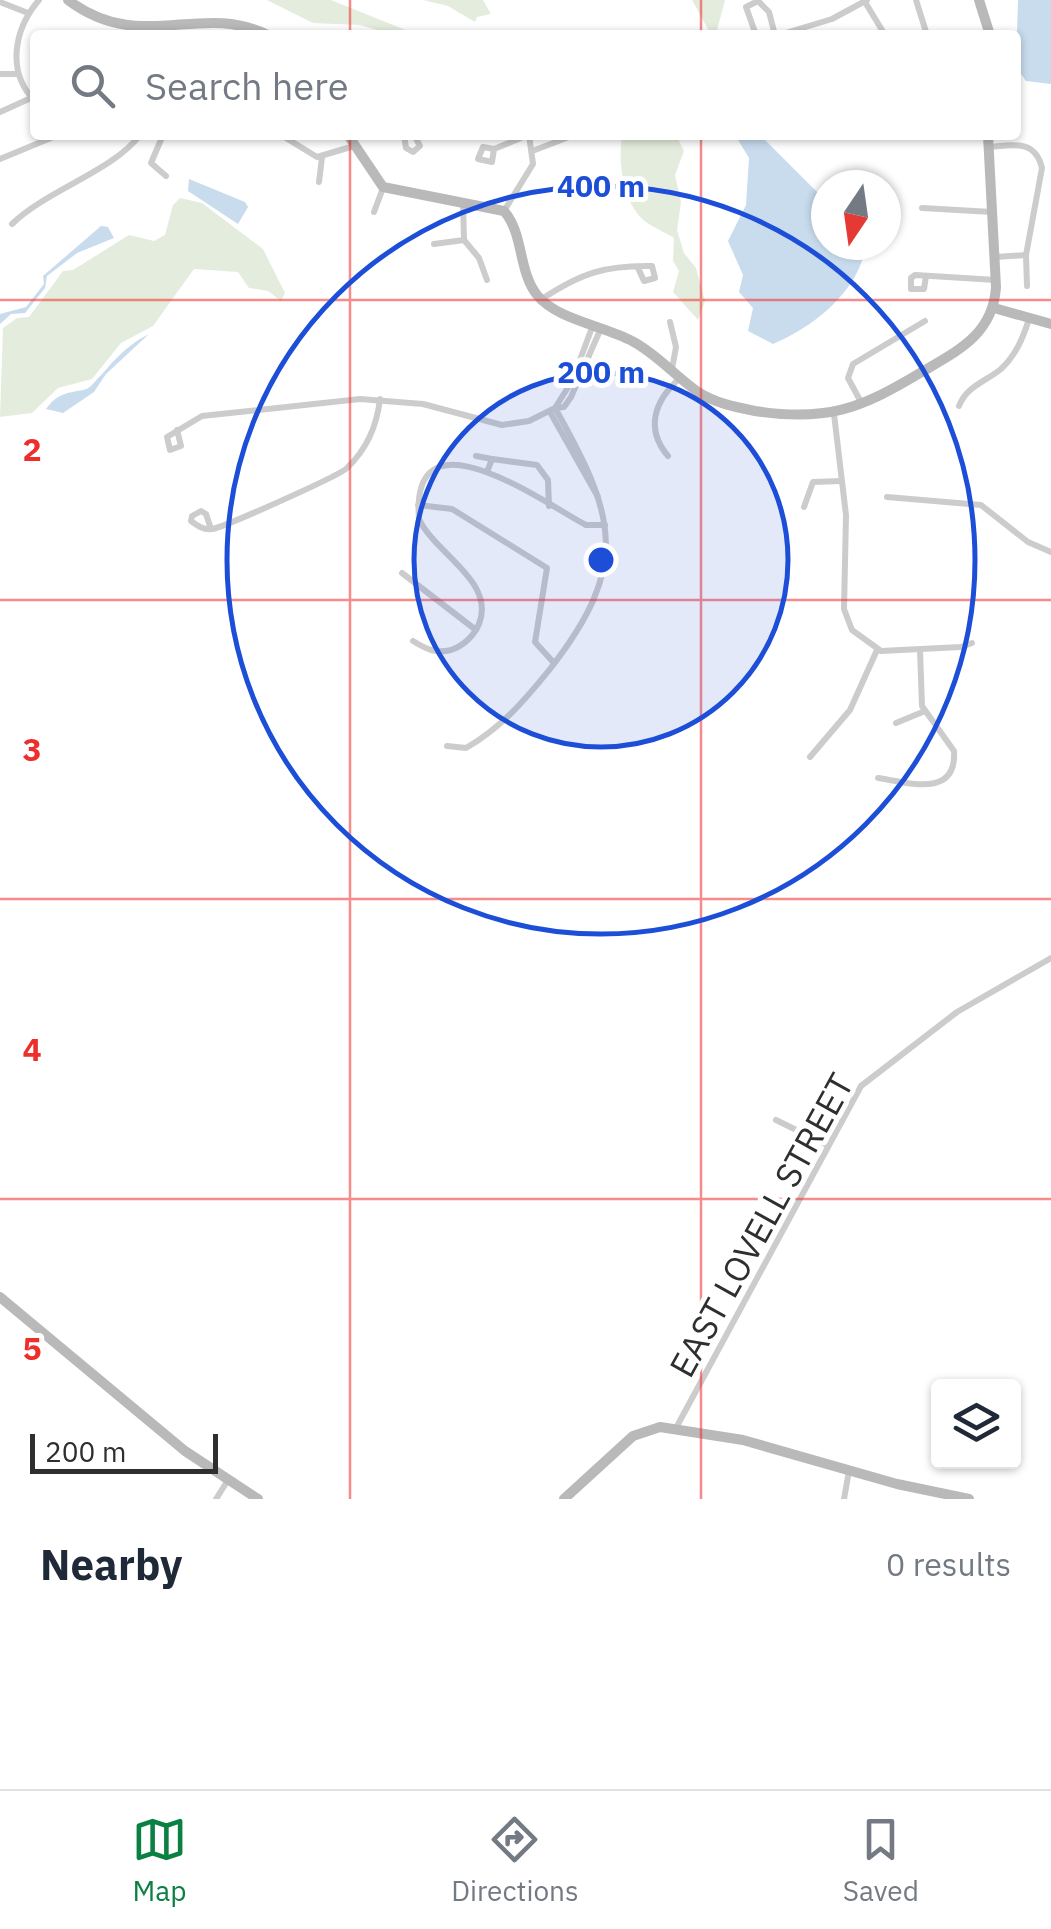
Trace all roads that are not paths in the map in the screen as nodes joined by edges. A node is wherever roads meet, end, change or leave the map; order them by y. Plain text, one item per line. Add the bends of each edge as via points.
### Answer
1 (39, 0) edge
2 (68, 0) edge
3 (916, 0) edge
4 (979, 0) edge
5 (866, 1) edge
6 (0, 2) edge
7 (28, 13) junction
8 (257, 30) edge
9 (754, 30) edge
10 (775, 30) edge
11 (794, 30) edge
12 (882, 30) edge
13 (925, 30) edge
14 (988, 30) edge
15 (0, 74) edge
16 (18, 74) junction
17 (30, 95) edge
18 (30, 101) edge
19 (0, 112) edge
20 (46, 140) edge
21 (136, 140) edge
22 (162, 140) edge
23 (287, 140) edge
24 (351, 140) edge
25 (405, 140) edge
26 (417, 140) edge
27 (516, 140) edge
28 (530, 140) edge
29 (561, 140) edge
30 (988, 141) edge
31 (494, 149) dead end
32 (534, 150) junction
33 (322, 157) junction
34 (0, 159) edge
35 (166, 176) dead end
36 (319, 182) dead end
37 (384, 186) junction
38 (463, 201) junction
39 (922, 208) dead end
40 (504, 211) junction
41 (374, 212) dead end
42 (992, 212) junction
43 (12, 224) dead end
44 (464, 240) junction
45 (434, 244) dead end
46 (1026, 256) junction
47 (994, 257) junction
48 (638, 268) dead end
49 (926, 276) dead end
50 (487, 280) dead end
51 (996, 280) junction
52 (1027, 286) dead end
53 (541, 300) junction
54 (994, 308) junction
55 (1029, 319) junction
56 (926, 321) dead end
57 (670, 322) dead end
58 (1051, 324) edge
59 (597, 325) junction
60 (676, 374) junction
61 (380, 400) junction
62 (863, 405) junction
63 (960, 406) dead end
64 (553, 410) junction
65 (834, 414) junction
66 (177, 430) dead end
67 (476, 456) dead end
68 (668, 456) dead end
69 (492, 460) junction
70 (812, 468) dead end
71 (487, 472) junction
72 (841, 481) junction
73 (813, 482) junction
74 (887, 496) dead end
75 (418, 506) junction
76 (549, 506) junction
77 (804, 508) dead end
78 (606, 526) junction
79 (211, 529) dead end
80 (1051, 552) edge
81 (402, 573) dead end
82 (476, 630) junction
83 (414, 642) dead end
84 (972, 642) dead end
85 (877, 650) junction
86 (920, 650) junction
87 (554, 664) junction
88 (924, 711) junction
89 (896, 724) dead end
90 (447, 746) dead end
91 (810, 758) dead end
92 (878, 778) dead end
93 (1051, 958) edge
94 (776, 1120) dead end
95 (827, 1145) junction
96 (1, 1302) edge
97 (676, 1428) junction
98 (849, 1470) junction
99 (228, 1480) junction
100 (216, 1499) edge
101 (258, 1499) edge
102 (564, 1499) edge
103 (844, 1499) edge
104 (969, 1499) edge

1 - 7 street
2 - 8 street via 121,26 212,22
3 - 13 street
4 - 14 street
5 - 11 street
5 - 12 street
6 - 7 street
7 - 16 street via 18,40
9 - 10 street via 746,7 758,1
15 - 16 street
16 - 17 street
18 - 19 street
20 - 34 street
21 - 43 street
22 - 35 street via 151,162
23 - 33 street
24 - 33 street
24 - 37 street
25 - 26 street via 413,152
27 - 31 street
28 - 32 street
29 - 32 street
30 - 42 street
30 - 46 street via 1026,146 1040,160
32 - 40 street via 530,173
33 - 36 street
37 - 38 street
37 - 41 street
38 - 40 street
38 - 44 street
39 - 42 street
40 - 53 street
42 - 47 street
44 - 45 street
44 - 50 street
46 - 47 street
46 - 52 street
47 - 51 street
48 - 53 street via 577,276
49 - 51 street
51 - 54 street
53 - 59 street
54 - 55 street
54 - 62 street via 967,345
55 - 58 street
55 - 63 street via 1015,352 968,390
56 - 62 street via 853,364 848,378
57 - 60 street
59 - 60 street via 647,350
59 - 64 street
60 - 65 street via 731,406
60 - 68 street via 652,425
61 - 64 street via 502,425
61 - 66 street via 202,416
61 - 79 street via 376,425 347,468
62 - 65 street
64 - 78 street
65 - 72 street
67 - 69 street
69 - 71 street
69 - 76 street via 542,468
70 - 73 street
71 - 75 street via 466,463 439,468 424,484
71 - 76 street
72 - 73 street
72 - 85 street via 844,610 852,630
73 - 77 street
74 - 80 street via 981,505
75 - 82 street via 423,528 479,592
75 - 87 street via 452,509 547,568 535,642
76 - 78 street via 590,527
78 - 87 street via 607,556 596,597
81 - 82 street
82 - 83 street via 460,646 442,651
84 - 86 street
85 - 86 street
85 - 91 street via 850,710
86 - 88 street
87 - 90 street via 499,725 466,748
88 - 89 street
88 - 92 street via 954,751 953,770 931,786
93 - 95 street, EAST LOVELL STREET via 990,990 888,1062 861,1086
94 - 95 street
95 - 97 street, EAST LOVELL STREET
96 - 99 street
97 - 98 street
97 - 102 street via 637,1433
98 - 103 street
98 - 104 street
99 - 100 street
99 - 101 street

